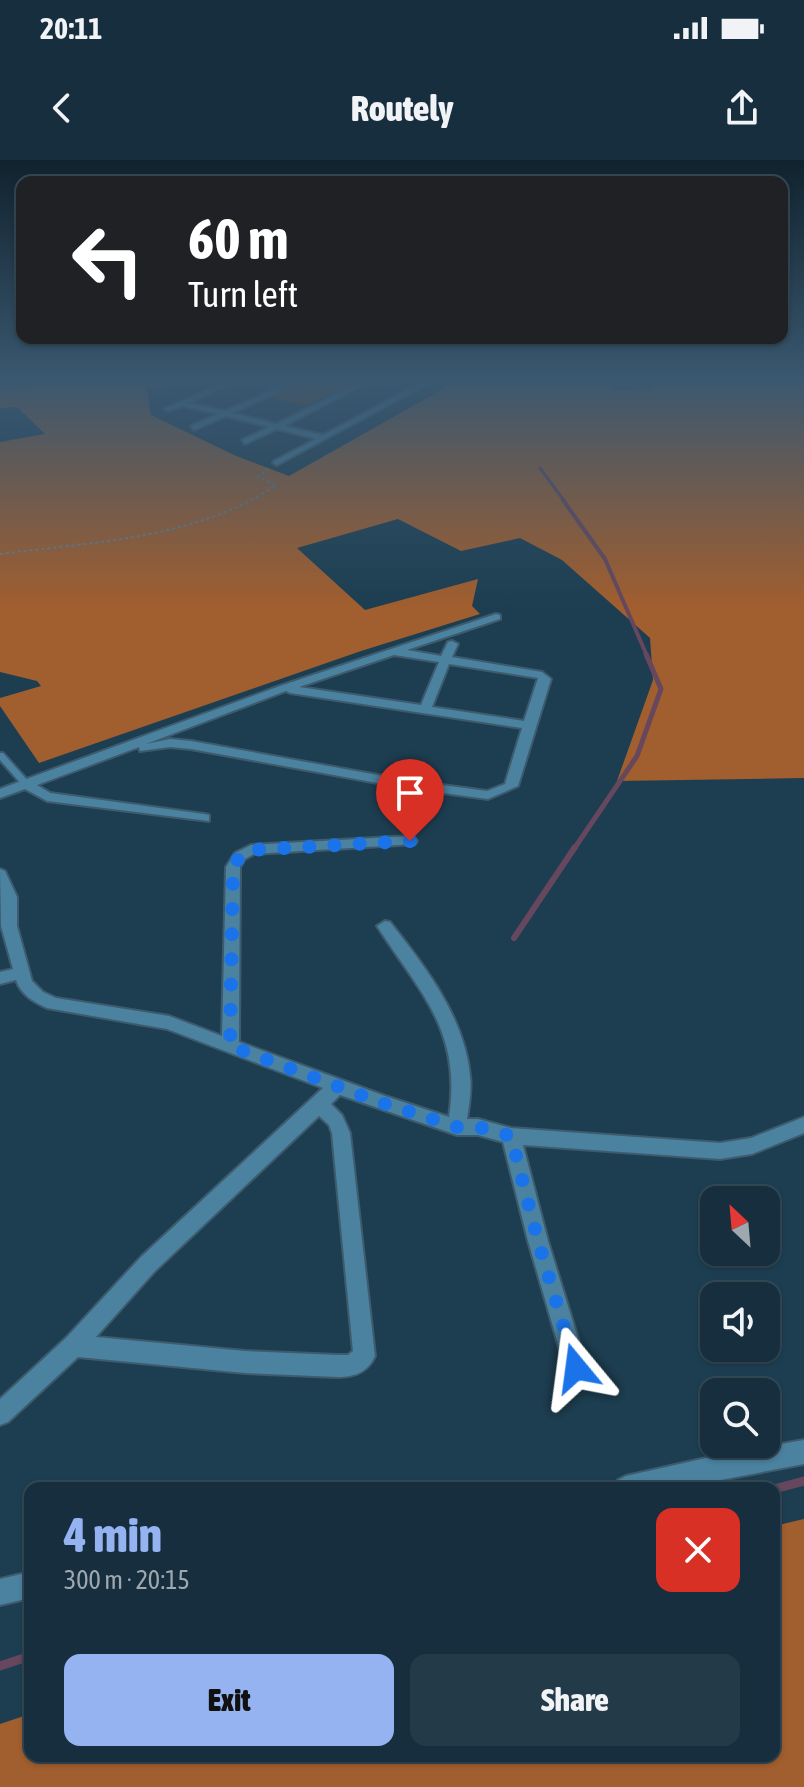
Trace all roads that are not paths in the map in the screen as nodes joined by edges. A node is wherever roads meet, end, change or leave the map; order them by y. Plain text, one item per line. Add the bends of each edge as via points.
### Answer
1 (290, 456) edge
2 (277, 463) road end
3 (496, 617) dead end
4 (452, 644) dead end
5 (393, 652) junction
6 (447, 659) junction
7 (284, 688) junction
8 (425, 709) junction
9 (529, 725) junction
10 (0, 755) edge
11 (91, 758) junction
12 (26, 784) junction
13 (0, 794) edge
14 (204, 818) dead end
15 (410, 841) dead end
16 (0, 874) edge
17 (385, 926) dead end
18 (22, 972) junction
19 (0, 978) edge
20 (230, 1046) junction
21 (338, 1086) junction
22 (318, 1104) junction
23 (804, 1125) edge
24 (457, 1127) junction
25 (511, 1136) junction
26 (74, 1346) junction
27 (576, 1368) dead end
28 (0, 1414) edge
29 (804, 1452) edge
30 (653, 1482) edge
31 (24, 1586) edge
32 (0, 1592) edge

1 - 2 street
3 - 5 street
4 - 6 street
5 - 6 street
5 - 7 street
6 - 8 street
6 - 9 street via 542,675
7 - 8 street
7 - 11 street
8 - 9 street
9 - 11 street via 511,786 488,795 180,744
10 - 12 lane
11 - 12 street
12 - 13 street
12 - 14 street via 47,797
15 - 20 street via 251,850 240,856 233,867
16 - 18 street via 10,897 9,926
17 - 24 street via 452,1036 462,1072
18 - 19 street
18 - 20 street via 25,984 53,1004 169,1023
20 - 21 street
21 - 22 street
21 - 24 street
22 - 26 street via 148,1264
22 - 26 street via 336,1120 341,1133 364,1356 352,1366 338,1366
23 - 25 street via 752,1146 720,1151
24 - 25 street
25 - 27 street
26 - 28 street
29 - 30 street
31 - 32 street

